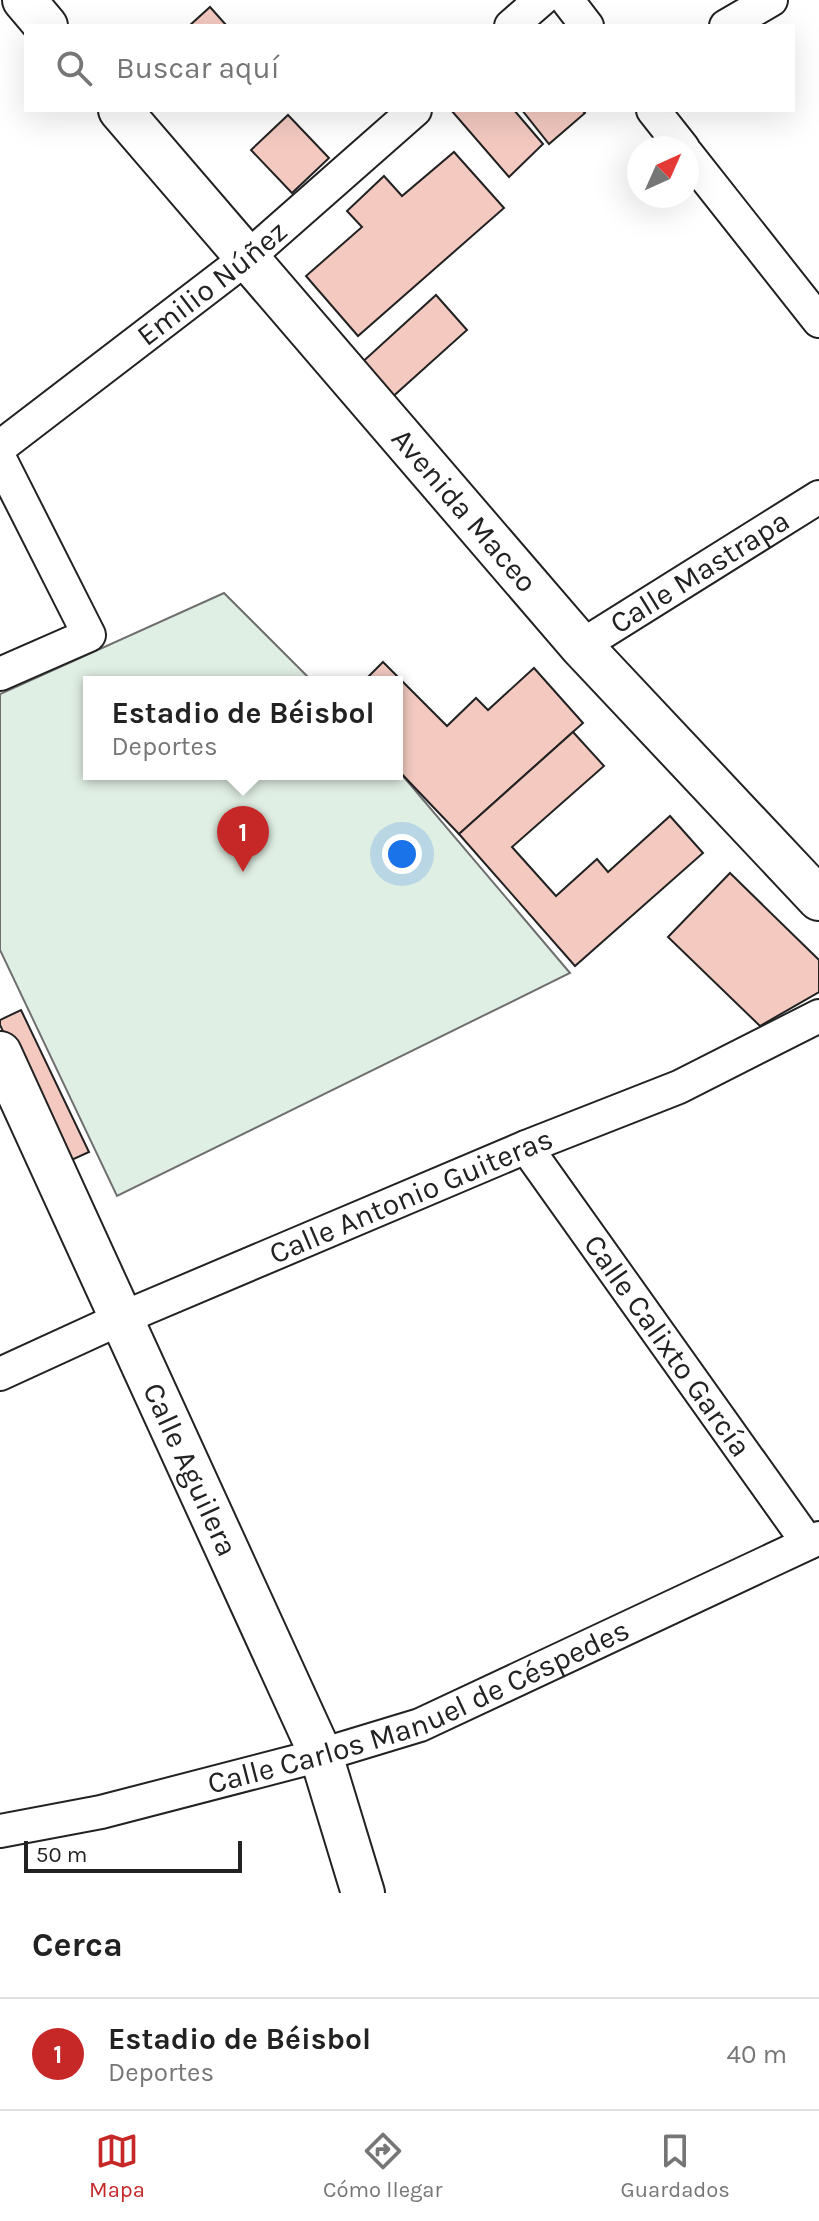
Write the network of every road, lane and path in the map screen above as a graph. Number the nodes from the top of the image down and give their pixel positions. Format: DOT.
graph roads {
  1 [pos="24,0"];
  2 [pos="541,0"];
  3 [pos="567,0"];
  4 [pos="771,0"];
  5 [pos="44,24"];
  6 [pos="513,24"];
  7 [pos="585,24"];
  8 [pos="729,24"];
  9 [pos="122,112"];
  10 [pos="413,112"];
  11 [pos="655,112"];
  12 [pos="674,136"];
  13 [pos="699,169"];
  14 [pos="248,257"];
  15 [pos="819,321"];
  16 [pos="0,447"];
  17 [pos="0,459"];
  18 [pos="819,497"];
  19 [pos="581,646"];
  20 [pos="0,674"];
  21 [pos="819,899"];
  22 [pos="819,1016"];
  23 [pos="0,1053"];
  24 [pos="526,1147"];
  25 [pos="120,1319"];
  26 [pos="0,1374"];
  27 [pos="813,1541"];
  28 [pos="321,1755"];
  29 [pos="0,1831"];
  30 [pos="363,1893"];
  1 -- 5 [label="main road"];
  2 -- 6 [label="street"];
  3 -- 7 [label="street"];
  4 -- 8 [label="street"];
  9 -- 14 [label="main road, Avenida Maceo"];
  10 -- 14 [label="street, Emilio Núñez"];
  11 -- 12 [label="street"];
  13 -- 15 [label="street"];
  14 -- 16 [label="street, Emilio Núñez"];
  14 -- 19 [label="main road, Avenida Maceo"];
  17 -- 20 [label="street"];
  18 -- 19 [label="street, Calle Mastrapa"];
  19 -- 21 [label="main road, Avenida Maceo"];
  22 -- 24 [label="street, Calle Antonio Guiteras"];
  23 -- 25 [label="main road, Calle Aguilera"];
  24 -- 25 [label="street, Calle Antonio Guiteras"];
  24 -- 27 [label="street, Calle Calixto García"];
  25 -- 26 [label="street, Calle Antonio Guiteras"];
  25 -- 28 [label="main road, Calle Aguilera"];
  27 -- 28 [label="street, Calle Carlos Manuel de Céspedes"];
  28 -- 29 [label="street, Calle Carlos Manuel de Céspedes"];
  28 -- 30 [label="main road, Calle Aguilera"];
}
